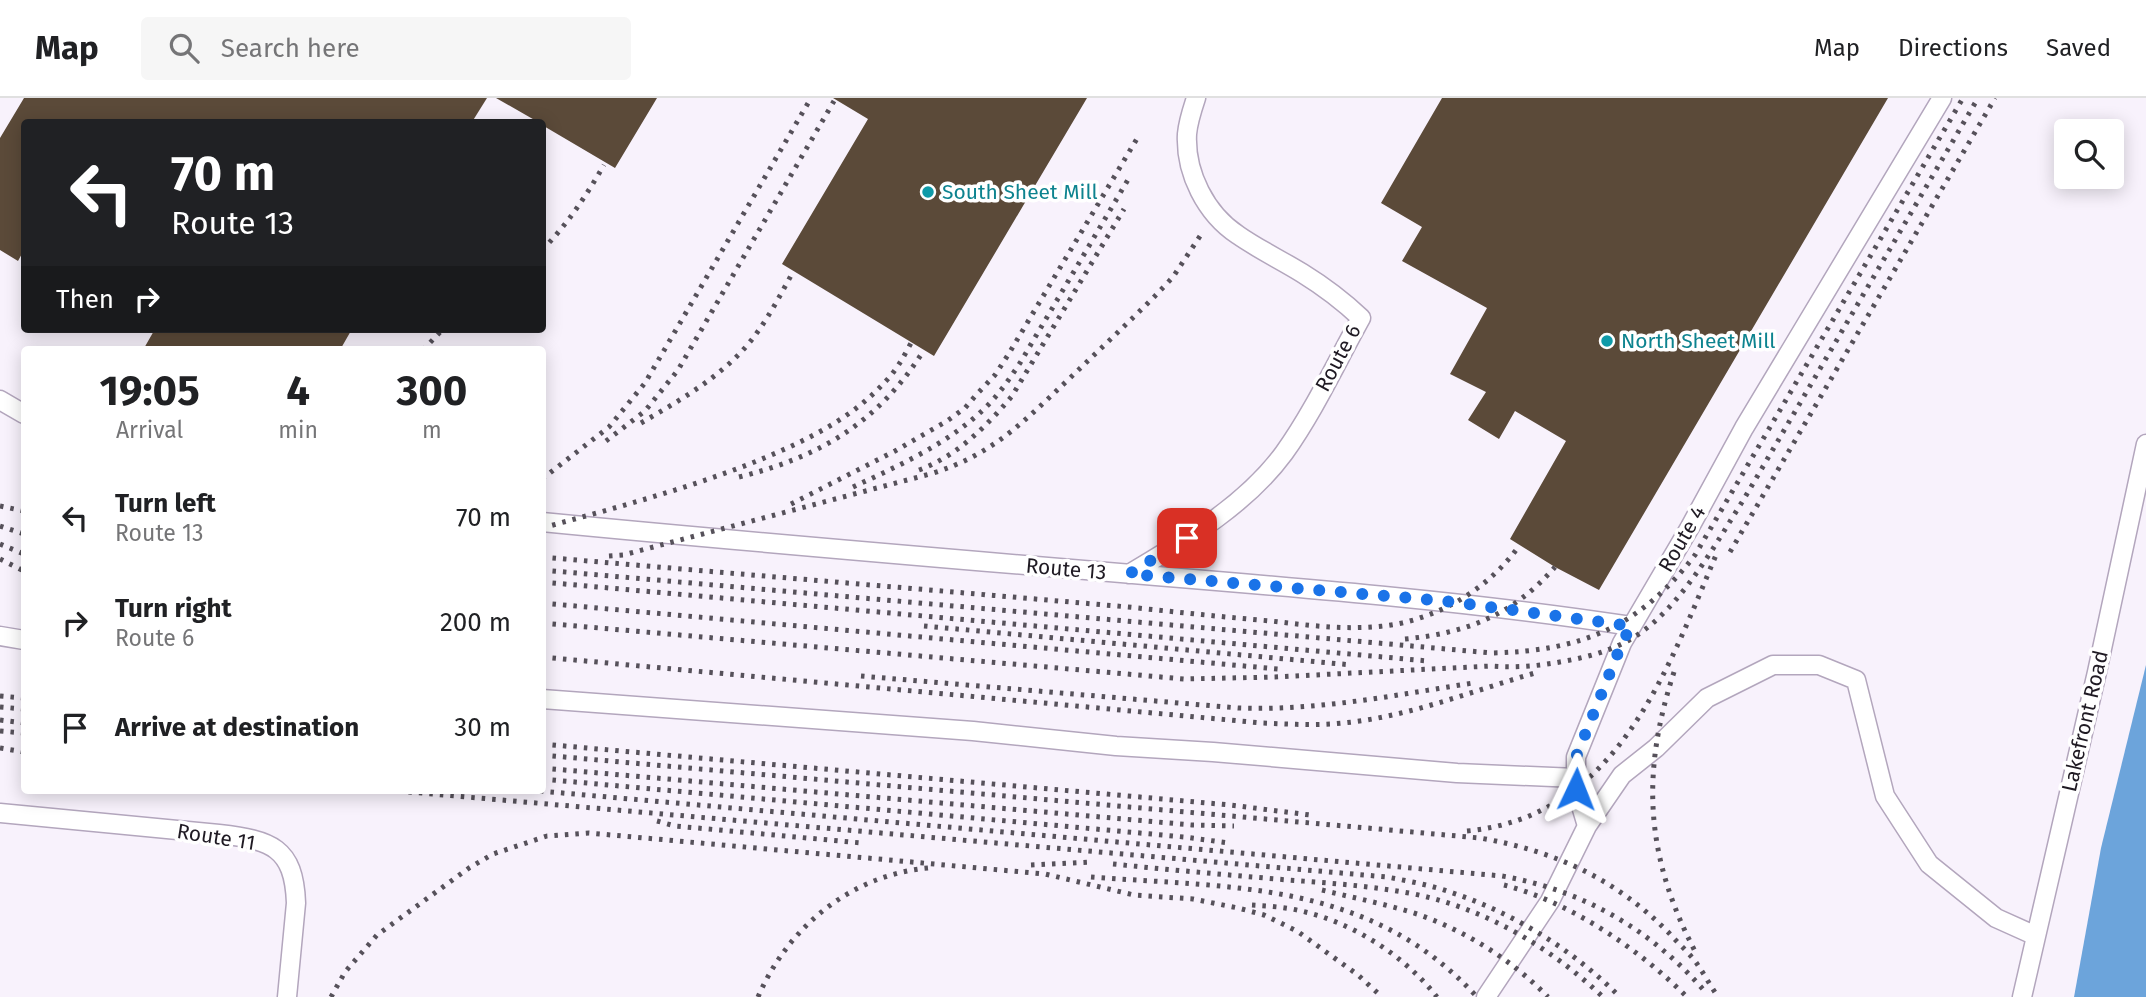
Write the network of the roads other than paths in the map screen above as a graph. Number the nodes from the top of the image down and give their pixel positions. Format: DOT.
graph roads {
  1 [pos="1196,98"];
  2 [pos="1942,98"];
  3 [pos="0,400"];
  4 [pos="21,413"];
  5 [pos="2146,444"];
  6 [pos="546,522"];
  7 [pos="1129,574"];
  8 [pos="1631,626"];
  9 [pos="0,635"];
  10 [pos="21,639"];
  11 [pos="546,699"];
  12 [pos="1576,778"];
  13 [pos="0,813"];
  14 [pos="1587,826"];
  15 [pos="2036,936"];
  16 [pos="286,997"];
  17 [pos="1486,997"];
  18 [pos="2022,997"];
  1 -- 7 [label="street, Route 6"];
  2 -- 8 [label="street, Route 4"];
  3 -- 4 [label="street"];
  5 -- 15 [label="street, Lakefront Road"];
  6 -- 7 [label="street, Route 13"];
  7 -- 8 [label="street, Route 13"];
  8 -- 12 [label="street, Route 4"];
  9 -- 10 [label="street"];
  11 -- 12 [label="street"];
  12 -- 14 [label="street, Route 4"];
  13 -- 16 [label="street, Route 11"];
  14 -- 15 [label="street"];
  14 -- 17 [label="street"];
  15 -- 18 [label="street, Lakefront Road"];
}
